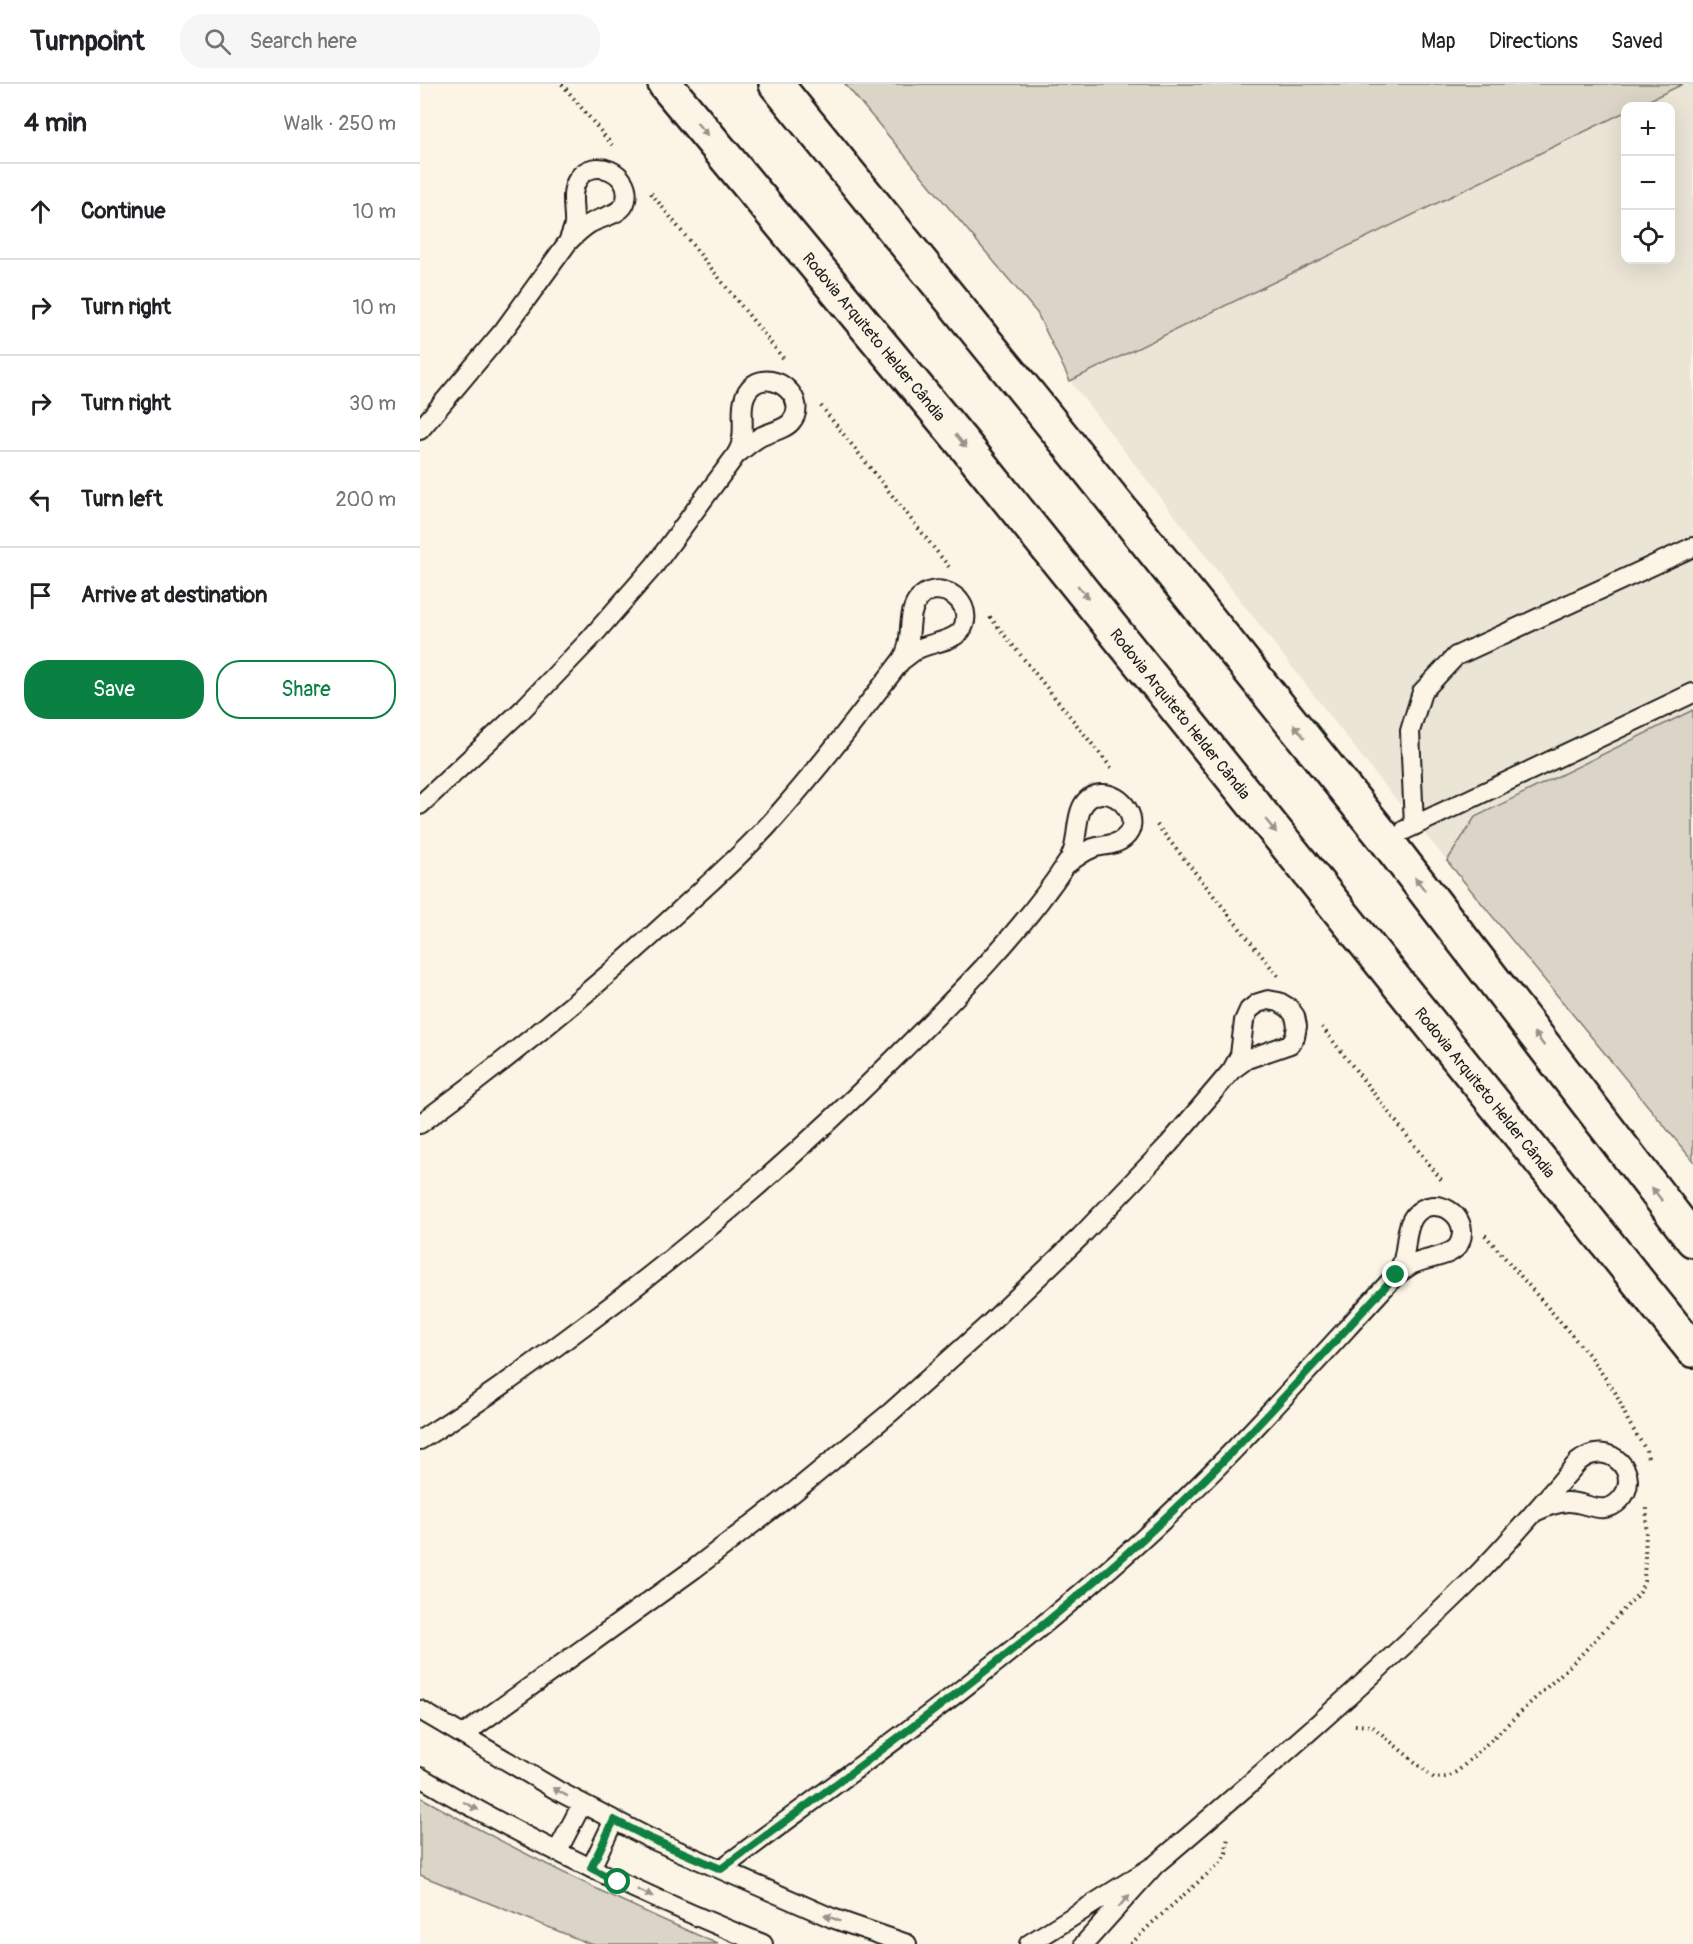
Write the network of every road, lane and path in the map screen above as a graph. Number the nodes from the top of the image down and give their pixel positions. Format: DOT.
graph roads {
  1 [pos="665,84"];
  2 [pos="776,84"];
  3 [pos="568,242"];
  4 [pos="420,430"];
  5 [pos="736,455"];
  6 [pos="1693,547"];
  7 [pos="901,662"];
  8 [pos="1693,693"];
  9 [pos="420,805"];
  10 [pos="1400,833"];
  11 [pos="1066,865"];
  12 [pos="1232,1070"];
  13 [pos="420,1124"];
  14 [pos="1693,1240"];
  15 [pos="1396,1275"];
  16 [pos="1693,1350"];
  17 [pos="420,1440"];
  18 [pos="1535,1512"];
  19 [pos="420,1710"];
  20 [pos="463,1736"];
  21 [pos="420,1777"];
  22 [pos="582,1804"];
  23 [pos="614,1820"];
  24 [pos="557,1851"];
  25 [pos="1155,1865"];
  26 [pos="591,1868"];
  27 [pos="721,1869"];
  28 [pos="763,1944"];
  29 [pos="907,1944"];
  30 [pos="1029,1944"];
  31 [pos="1084,1944"];
  1 -- 16 [label="main road, Rodovia Arquiteto Helder Cândia, one-way"];
  10 -- 2 [label="main road, one-way"];
  3 -- 4 [label="lane"];
  5 -- 9 [label="lane"];
  6 -- 10 [label="lane"];
  7 -- 13 [label="lane"];
  8 -- 10 [label="lane"];
  14 -- 10 [label="main road, one-way"];
  11 -- 17 [label="lane"];
  12 -- 20 [label="lane"];
  15 -- 27 [label="lane"];
  18 -- 18 [label="lane"];
  18 -- 25 [label="lane"];
  19 -- 20 [label="lane"];
  22 -- 20 [label="lane, one-way"];
  21 -- 24 [label="lane, one-way"];
  22 -- 23 [label="lane"];
  22 -- 24 [label="lane"];
  23 -- 26 [label="lane"];
  23 -- 27 [label="lane"];
  24 -- 26 [label="lane"];
  25 -- 30 [label="lane"];
  31 -- 25 [label="lane, one-way"];
  26 -- 28 [label="lane, one-way"];
  29 -- 27 [label="lane, one-way"];
}
